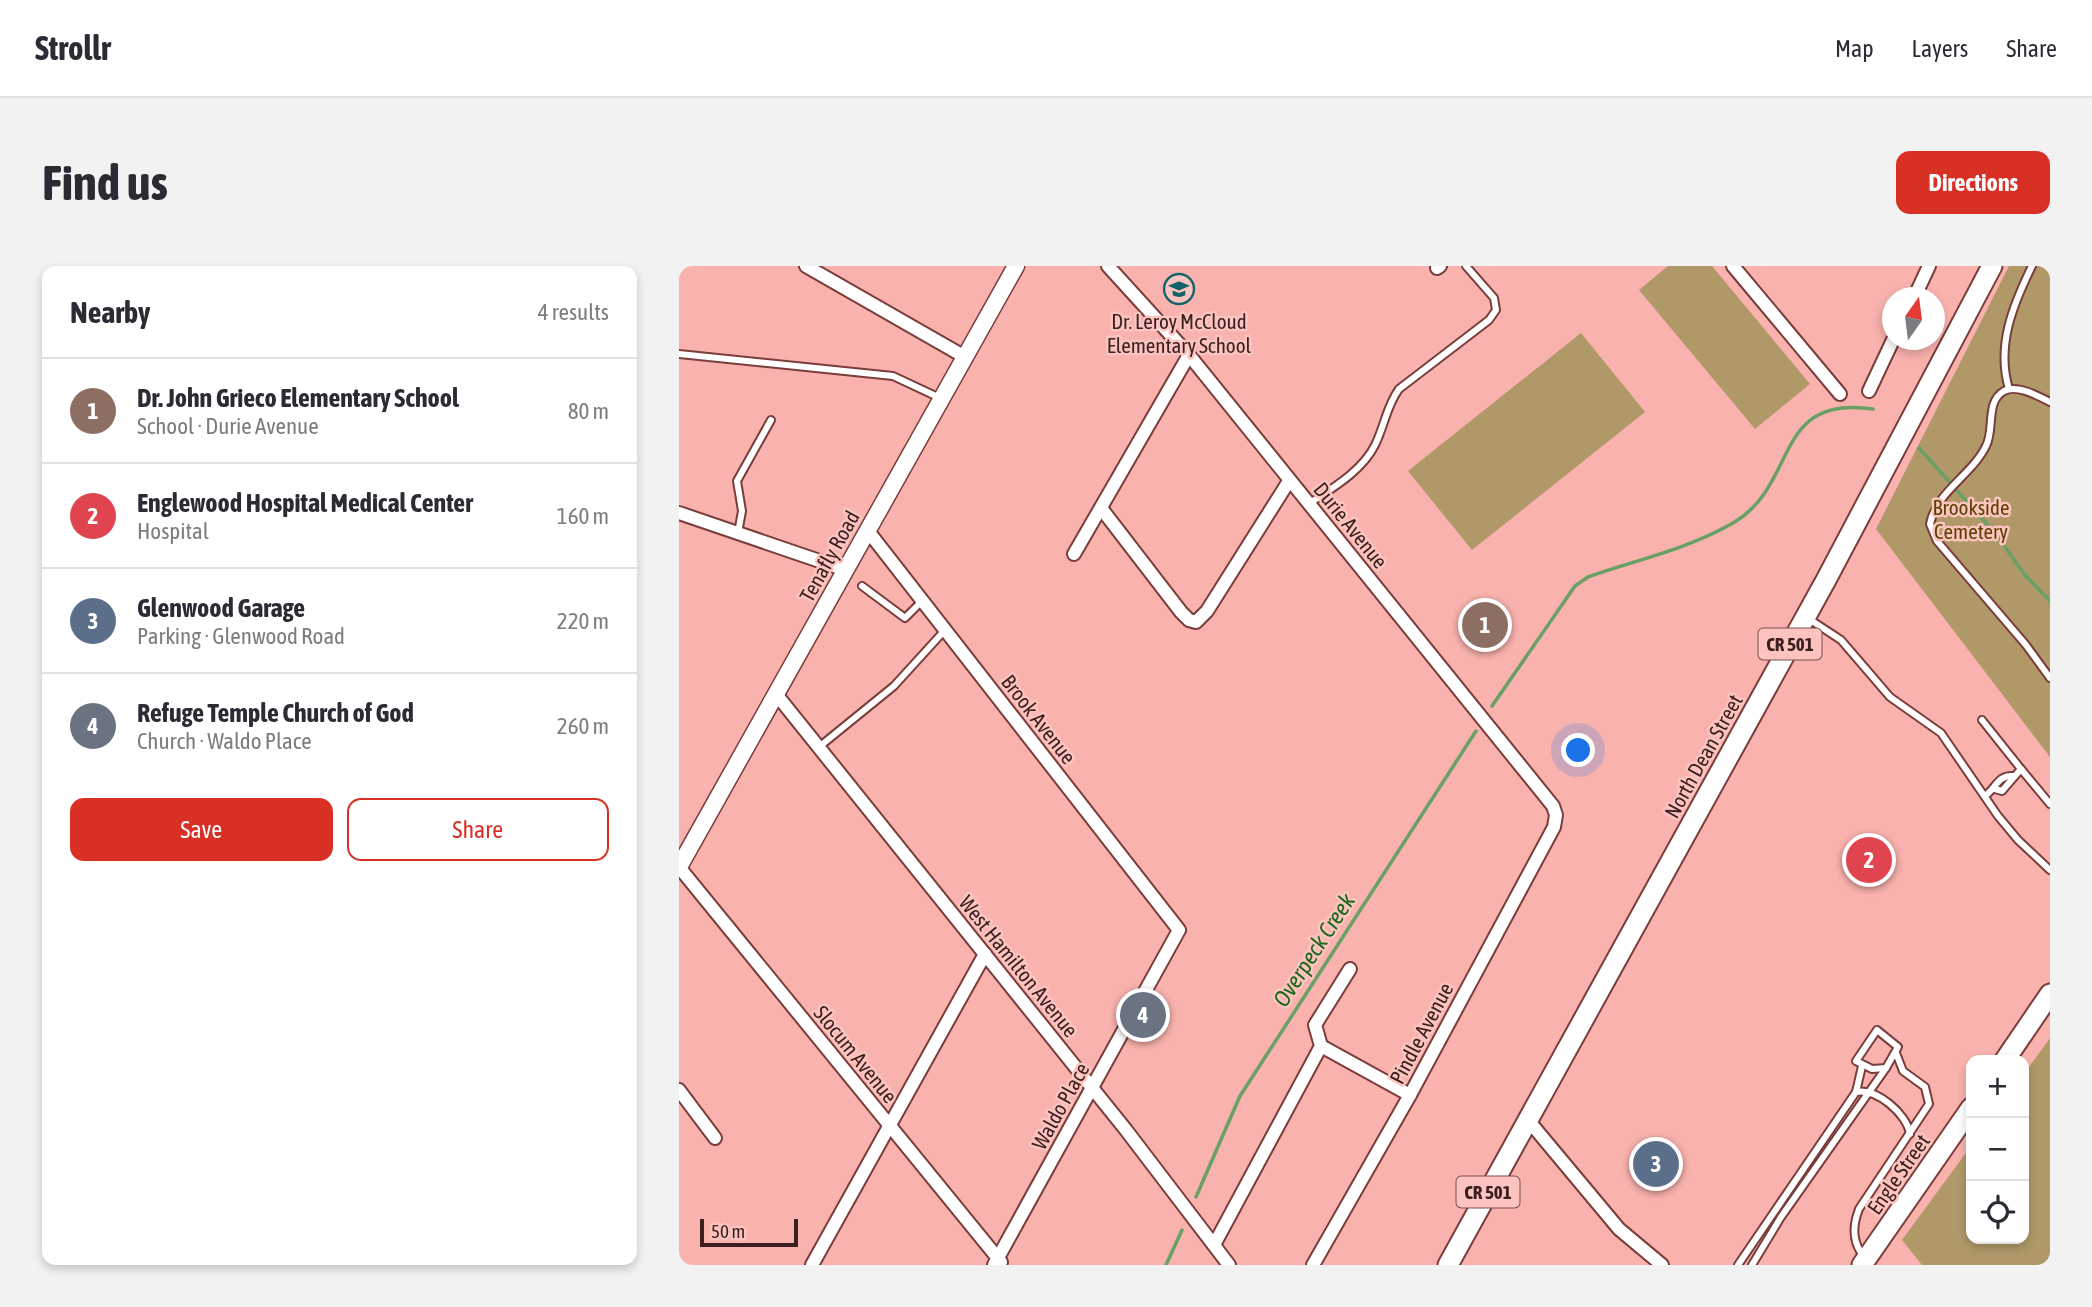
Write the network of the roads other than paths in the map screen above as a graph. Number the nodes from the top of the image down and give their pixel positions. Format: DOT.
graph roads {
  1 [pos="806,266"];
  2 [pos="1016,266"];
  3 [pos="1108,266"];
  4 [pos="1466,266"];
  5 [pos="1733,266"];
  6 [pos="1929,266"];
  7 [pos="1992,266"];
  8 [pos="2032,266"];
  9 [pos="1919,287"];
  10 [pos="1888,350"];
  11 [pos="679,354"];
  12 [pos="1189,355"];
  13 [pos="965,358"];
  14 [pos="2009,389"];
  15 [pos="1868,391"];
  16 [pos="1840,394"];
  17 [pos="2050,394"];
  18 [pos="2037,396"];
  19 [pos="942,399"];
  20 [pos="2050,402"];
  21 [pos="771,419"];
  22 [pos="1289,481"];
  23 [pos="1309,505"];
  24 [pos="1101,508"];
  25 [pos="679,513"];
  26 [pos="868,531"];
  27 [pos="738,533"];
  28 [pos="1074,554"];
  29 [pos="846,570"];
  30 [pos="862,586"];
  31 [pos="922,601"];
  32 [pos="1805,617"];
  33 [pos="945,630"];
  34 [pos="2050,678"];
  35 [pos="776,694"];
  36 [pos="1982,720"];
  37 [pos="819,747"];
  38 [pos="2021,769"];
  39 [pos="1985,796"];
  40 [pos="2050,804"];
  41 [pos="1556,815"];
  42 [pos="679,867"];
  43 [pos="2050,870"];
  44 [pos="1179,930"];
  45 [pos="985,954"];
  46 [pos="1350,969"];
  47 [pos="2050,995"];
  48 [pos="1321,1046"];
  49 [pos="1896,1053"];
  50 [pos="2008,1055"];
  51 [pos="1862,1066"];
  52 [pos="1886,1068"];
  53 [pos="1092,1088"];
  54 [pos="679,1090"];
  55 [pos="1856,1092"];
  56 [pos="1869,1092"];
  57 [pos="1410,1095"];
  58 [pos="1966,1115"];
  59 [pos="1528,1120"];
  60 [pos="889,1124"];
  61 [pos="1910,1134"];
  62 [pos="715,1138"];
  63 [pos="1214,1245"];
  64 [pos="1864,1262"];
  65 [pos="999,1263"];
  66 [pos="811,1265"];
  67 [pos="1229,1265"];
  68 [pos="1313,1265"];
  69 [pos="1448,1265"];
  70 [pos="1662,1265"];
  71 [pos="1738,1265"];
  72 [pos="1752,1265"];
  1 -- 13 [label="street"];
  2 -- 13 [label="street, Tenafly Road"];
  3 -- 12 [label="street, Durie Avenue"];
  4 -- 23 [label="lane"];
  5 -- 16 [label="street"];
  6 -- 9 [label="street"];
  7 -- 32 [label="main road, North Dean Street / CR 501"];
  8 -- 14 [label="lane"];
  10 -- 15 [label="street"];
  11 -- 19 [label="lane"];
  12 -- 22 [label="street, Durie Avenue"];
  12 -- 24 [label="street"];
  13 -- 19 [label="street, Tenafly Road"];
  14 -- 18 [label="lane"];
  14 -- 34 [label="lane"];
  17 -- 18 [label="lane"];
  18 -- 20 [label="lane"];
  19 -- 26 [label="street, Tenafly Road"];
  21 -- 27 [label="lane"];
  22 -- 23 [label="street, Durie Avenue"];
  22 -- 24 [label="street"];
  23 -- 41 [label="street, Durie Avenue"];
  24 -- 28 [label="street"];
  25 -- 27 [label="street"];
  26 -- 29 [label="street, Tenafly Road"];
  26 -- 31 [label="street, Brook Avenue"];
  27 -- 29 [label="street"];
  29 -- 35 [label="street, Tenafly Road"];
  30 -- 31 [label="lane"];
  31 -- 33 [label="street, Brook Avenue"];
  32 -- 39 [label="lane"];
  32 -- 59 [label="main road, North Dean Street / CR 501"];
  33 -- 37 [label="lane"];
  33 -- 44 [label="street, Brook Avenue"];
  35 -- 37 [label="street, West Hamilton Avenue"];
  35 -- 42 [label="street, Tenafly Road"];
  36 -- 38 [label="lane"];
  37 -- 45 [label="street, West Hamilton Avenue"];
  38 -- 39 [label="lane"];
  38 -- 40 [label="lane"];
  39 -- 43 [label="lane"];
  41 -- 57 [label="street, Pindle Avenue"];
  42 -- 60 [label="street, Slocum Avenue"];
  44 -- 53 [label="street, Waldo Place"];
  45 -- 53 [label="street, West Hamilton Avenue"];
  45 -- 60 [label="street"];
  46 -- 48 [label="street"];
  47 -- 50 [label="main road"];
  48 -- 57 [label="street"];
  48 -- 63 [label="street"];
  49 -- 51 [label="lane"];
  49 -- 52 [label="lane"];
  49 -- 61 [label="lane"];
  51 -- 52 [label="lane"];
  51 -- 55 [label="lane"];
  52 -- 56 [label="lane"];
  53 -- 63 [label="street, West Hamilton Avenue"];
  53 -- 65 [label="street, Waldo Place"];
  54 -- 62 [label="street"];
  55 -- 56 [label="lane"];
  55 -- 71 [label="lane"];
  56 -- 61 [label="lane"];
  56 -- 72 [label="lane"];
  57 -- 68 [label="street, Pindle Avenue"];
  58 -- 64 [label="main road, Engle Street"];
  59 -- 69 [label="main road, North Dean Street / CR 501"];
  59 -- 70 [label="street"];
  60 -- 65 [label="street, Slocum Avenue"];
  60 -- 66 [label="street"];
  61 -- 64 [label="lane"];
  63 -- 67 [label="street, West Hamilton Avenue"];
}
